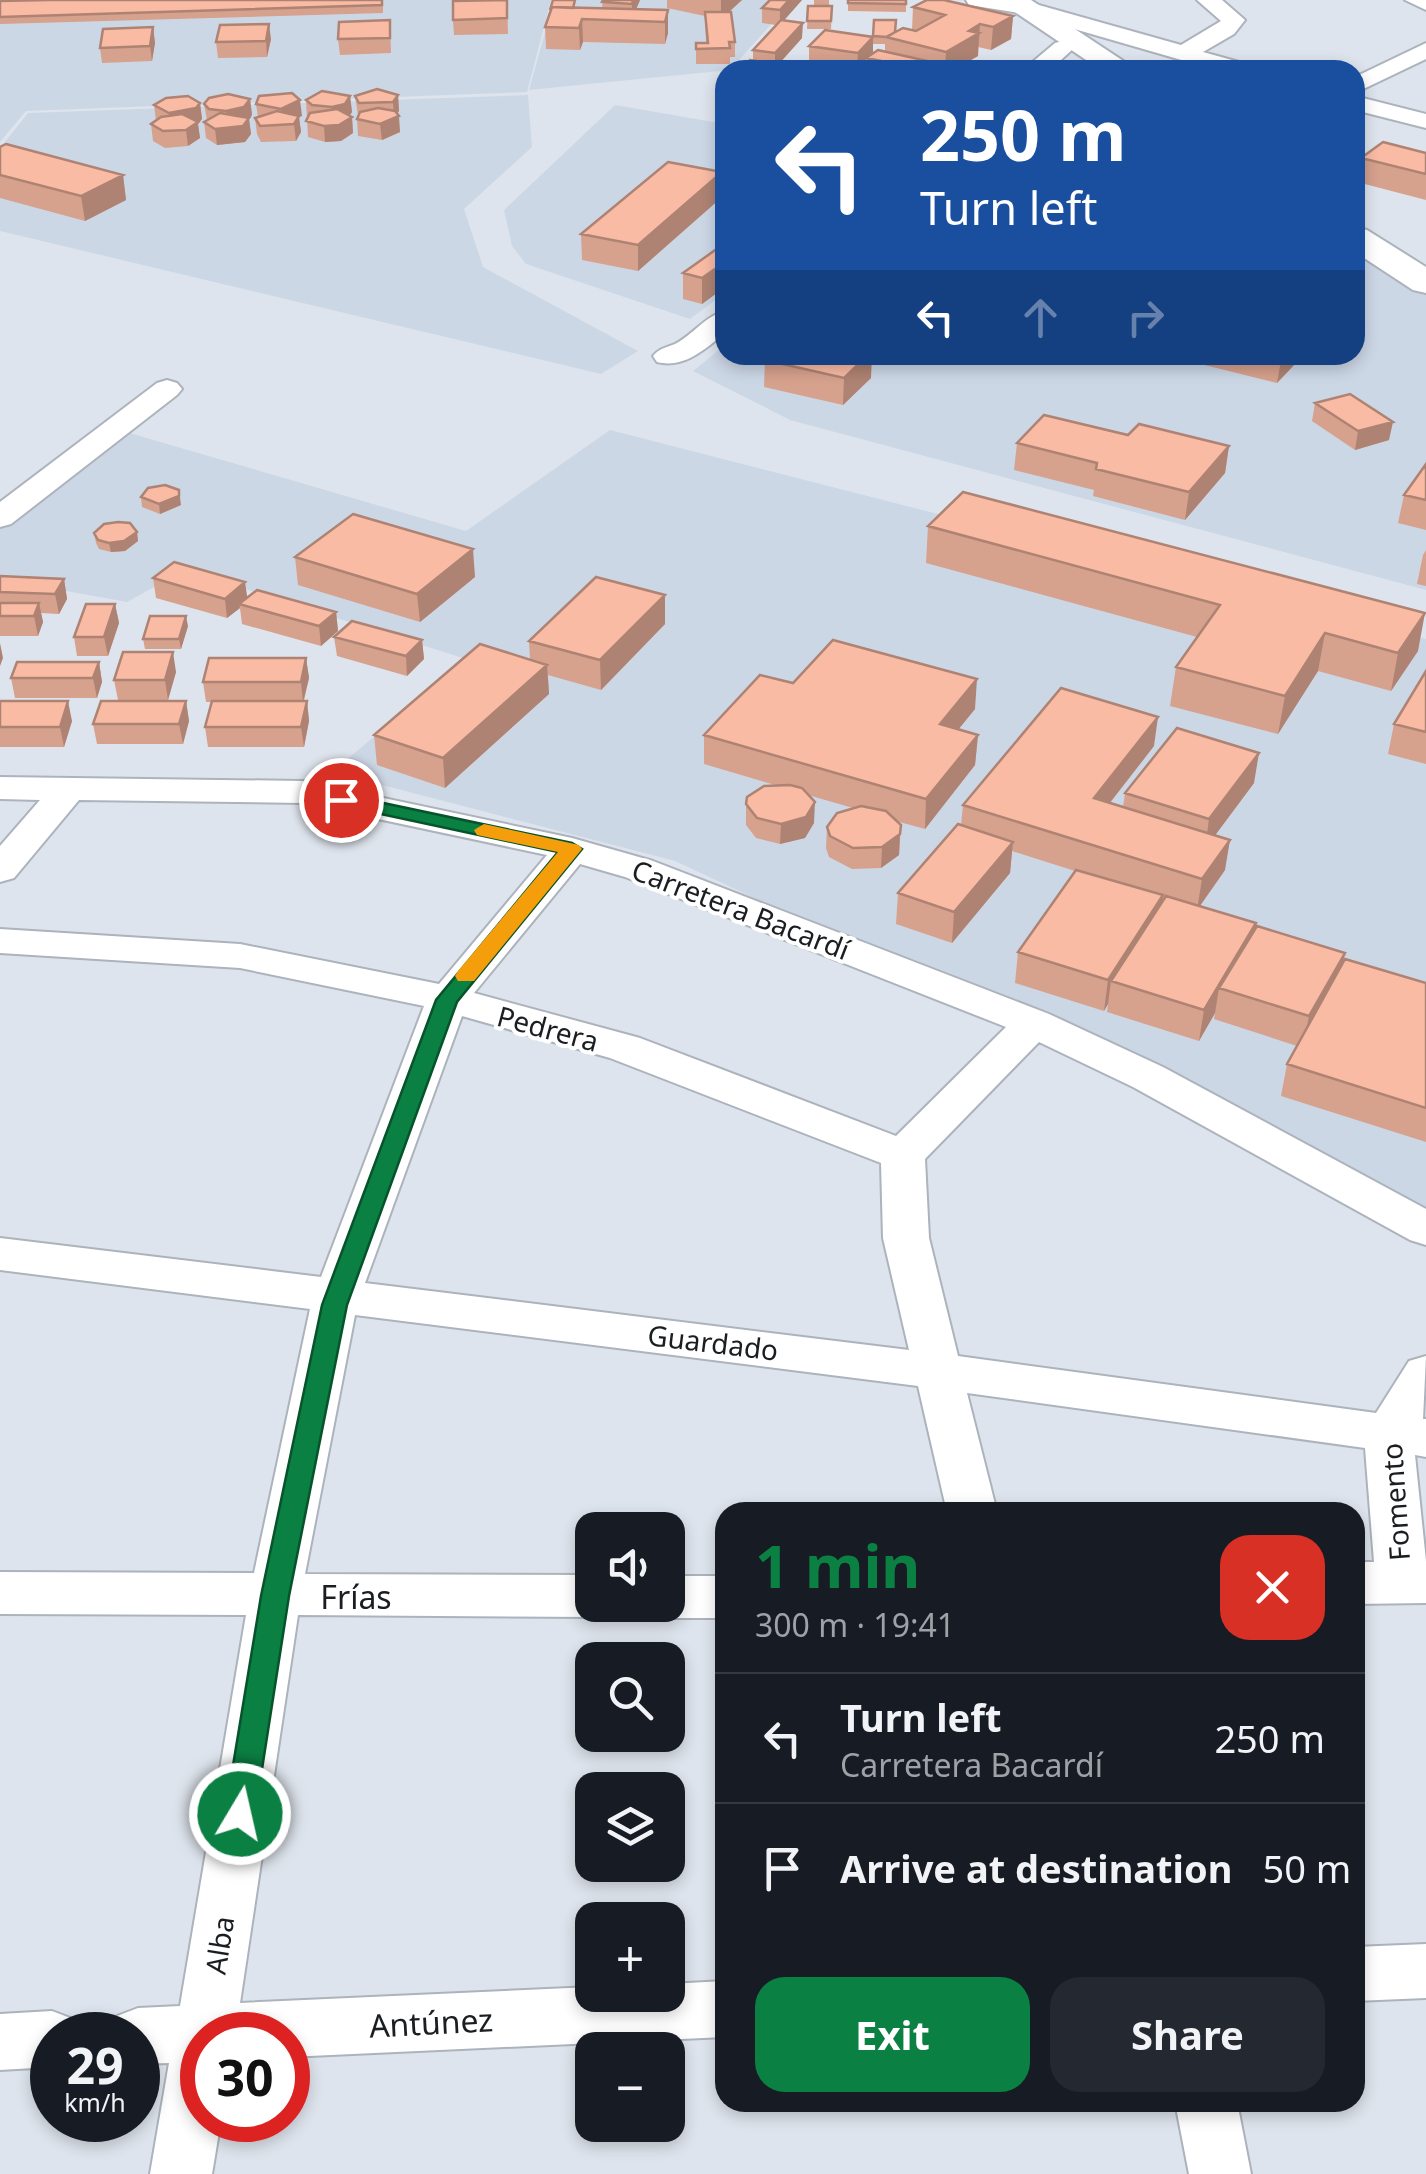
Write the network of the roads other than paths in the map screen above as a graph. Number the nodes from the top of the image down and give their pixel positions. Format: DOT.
graph roads {
  1 [pos="1208,0"];
  2 [pos="1416,0"];
  3 [pos="998,2"];
  4 [pos="1426,3"];
  5 [pos="1114,32"];
  6 [pos="1069,44"];
  7 [pos="1426,50"];
  8 [pos="1184,53"];
  9 [pos="1048,60"];
  10 [pos="1086,60"];
  11 [pos="1102,60"];
  12 [pos="1208,60"];
  13 [pos="1365,81"];
  14 [pos="1365,105"];
  15 [pos="1426,121"];
  16 [pos="1365,222"];
  17 [pos="1365,243"];
  18 [pos="1426,260"];
  19 [pos="1426,282"];
  20 [pos="715,327"];
  21 [pos="666,356"];
  22 [pos="167,389"];
  23 [pos="0,518"];
  24 [pos="0,788"];
  25 [pos="70,788"];
  26 [pos="572,849"];
  27 [pos="0,870"];
  28 [pos="0,942"];
  29 [pos="446,1000"];
  30 [pos="1034,1023"];
  31 [pos="903,1155"];
  32 [pos="1426,1229"];
  33 [pos="0,1254"];
  34 [pos="338,1294"];
  35 [pos="938,1371"];
  36 [pos="1426,1374"];
  37 [pos="1407,1436"];
  38 [pos="970,1502"];
  39 [pos="1394,1582"];
  40 [pos="0,1594"];
  41 [pos="275,1596"];
  42 [pos="575,1596"];
  43 [pos="685,1596"];
  44 [pos="715,1597"];
  45 [pos="1426,1972"];
  46 [pos="1365,1974"];
  47 [pos="715,2010"];
  48 [pos="208,2012"];
  49 [pos="310,2032"];
  50 [pos="30,2040"];
  51 [pos="0,2042"];
  52 [pos="1208,2112"];
  53 [pos="186,2142"];
  54 [pos="181,2174"];
  55 [pos="1220,2174"];
  1 -- 8 [label="street"];
  2 -- 4 [label="street"];
  3 -- 5 [label="street"];
  3 -- 6 [label="main road"];
  5 -- 6 [label="street"];
  5 -- 8 [label="street"];
  6 -- 9 [label="street"];
  6 -- 10 [label="main road"];
  6 -- 11 [label="main road"];
  7 -- 13 [label="street"];
  8 -- 12 [label="street"];
  14 -- 15 [label="street"];
  16 -- 18 [label="main road"];
  17 -- 19 [label="main road"];
  20 -- 21 [label="street"];
  22 -- 23 [label="street"];
  24 -- 25 [label="street, Carretera Bacardí"];
  25 -- 26 [label="street, Carretera Bacardí"];
  25 -- 27 [label="street"];
  26 -- 29 [label="street, Alba"];
  26 -- 30 [label="street, Carretera Bacardí"];
  28 -- 29 [label="street, Pedrera"];
  29 -- 31 [label="street, Pedrera"];
  29 -- 34 [label="street, Alba"];
  30 -- 31 [label="street"];
  30 -- 32 [label="street, Carretera Bacardí"];
  31 -- 35 [label="street"];
  33 -- 34 [label="street, Guardado"];
  34 -- 35 [label="street, Guardado"];
  34 -- 41 [label="street, Alba"];
  35 -- 37 [label="street, Guardado"];
  35 -- 38 [label="street"];
  36 -- 37 [label="street, Fomento"];
  37 -- 39 [label="street, Fomento"];
  40 -- 41 [label="street, Frías"];
  41 -- 42 [label="street, Frías"];
  41 -- 48 [label="street, Alba"];
  43 -- 44 [label="street"];
  45 -- 46 [label="street"];
  47 -- 49 [label="street, Antúnez"];
  50 -- 51 [label="street"];
  52 -- 55 [label="street"];
  53 -- 54 [label="street, Alba"];
}
